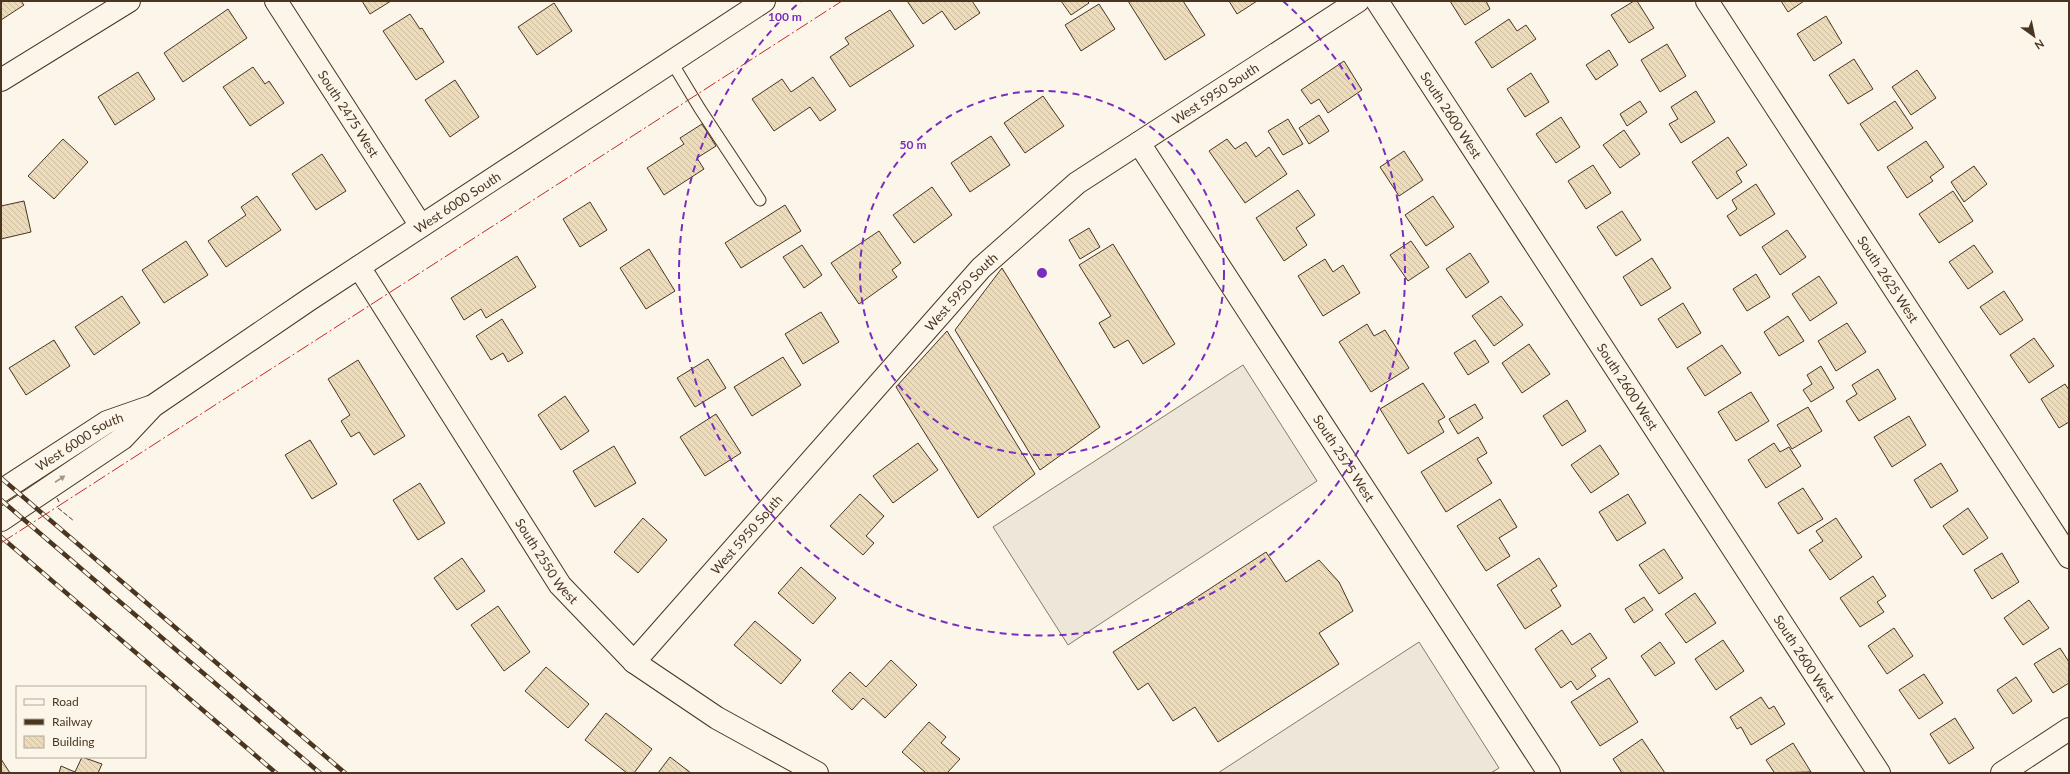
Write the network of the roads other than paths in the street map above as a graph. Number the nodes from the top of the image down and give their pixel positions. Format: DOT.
graph roads {
  1 [pos="129,1"];
  2 [pos="276,1"];
  3 [pos="764,1"];
  4 [pos="1358,1"];
  5 [pos="1377,1"];
  6 [pos="1707,1"];
  7 [pos="671,61"];
  8 [pos="1,80"];
  9 [pos="1139,143"];
  10 [pos="760,200"];
  11 [pos="422,226"];
  12 [pos="359,267"];
  13 [pos="153,406"];
  14 [pos="5,488"];
  15 [pos="1,520"];
  16 [pos="2069,557"];
  17 [pos="634,662"];
  18 [pos="2069,729"];
  19 [pos="817,773"];
  20 [pos="1549,773"];
  21 [pos="1879,773"];
  22 [pos="2002,773"];
  1 -- 8 [label="street"];
  2 -- 11 [label="street, South 2475 West"];
  3 -- 7 [label="street, West 6000 South"];
  4 -- 9 [label="street, West 5950 South"];
  5 -- 21 [label="street, South 2600 West"];
  6 -- 16 [label="street, South 2625 West"];
  7 -- 10 [label="lane"];
  7 -- 11 [label="street, West 6000 South"];
  9 -- 17 [label="street, West 5950 South"];
  9 -- 20 [label="street, South 2575 West"];
  11 -- 12 [label="street, West 6000 South"];
  12 -- 13 [label="street, West 6000 South"];
  12 -- 17 [label="street, South 2550 West"];
  13 -- 14 [label="street, West 6000 South"];
  15 -- 13 [label="street, West 6000 South, one-way"];
  17 -- 19 [label="street, South 2550 West"];
  18 -- 22 [label="street"];
}
